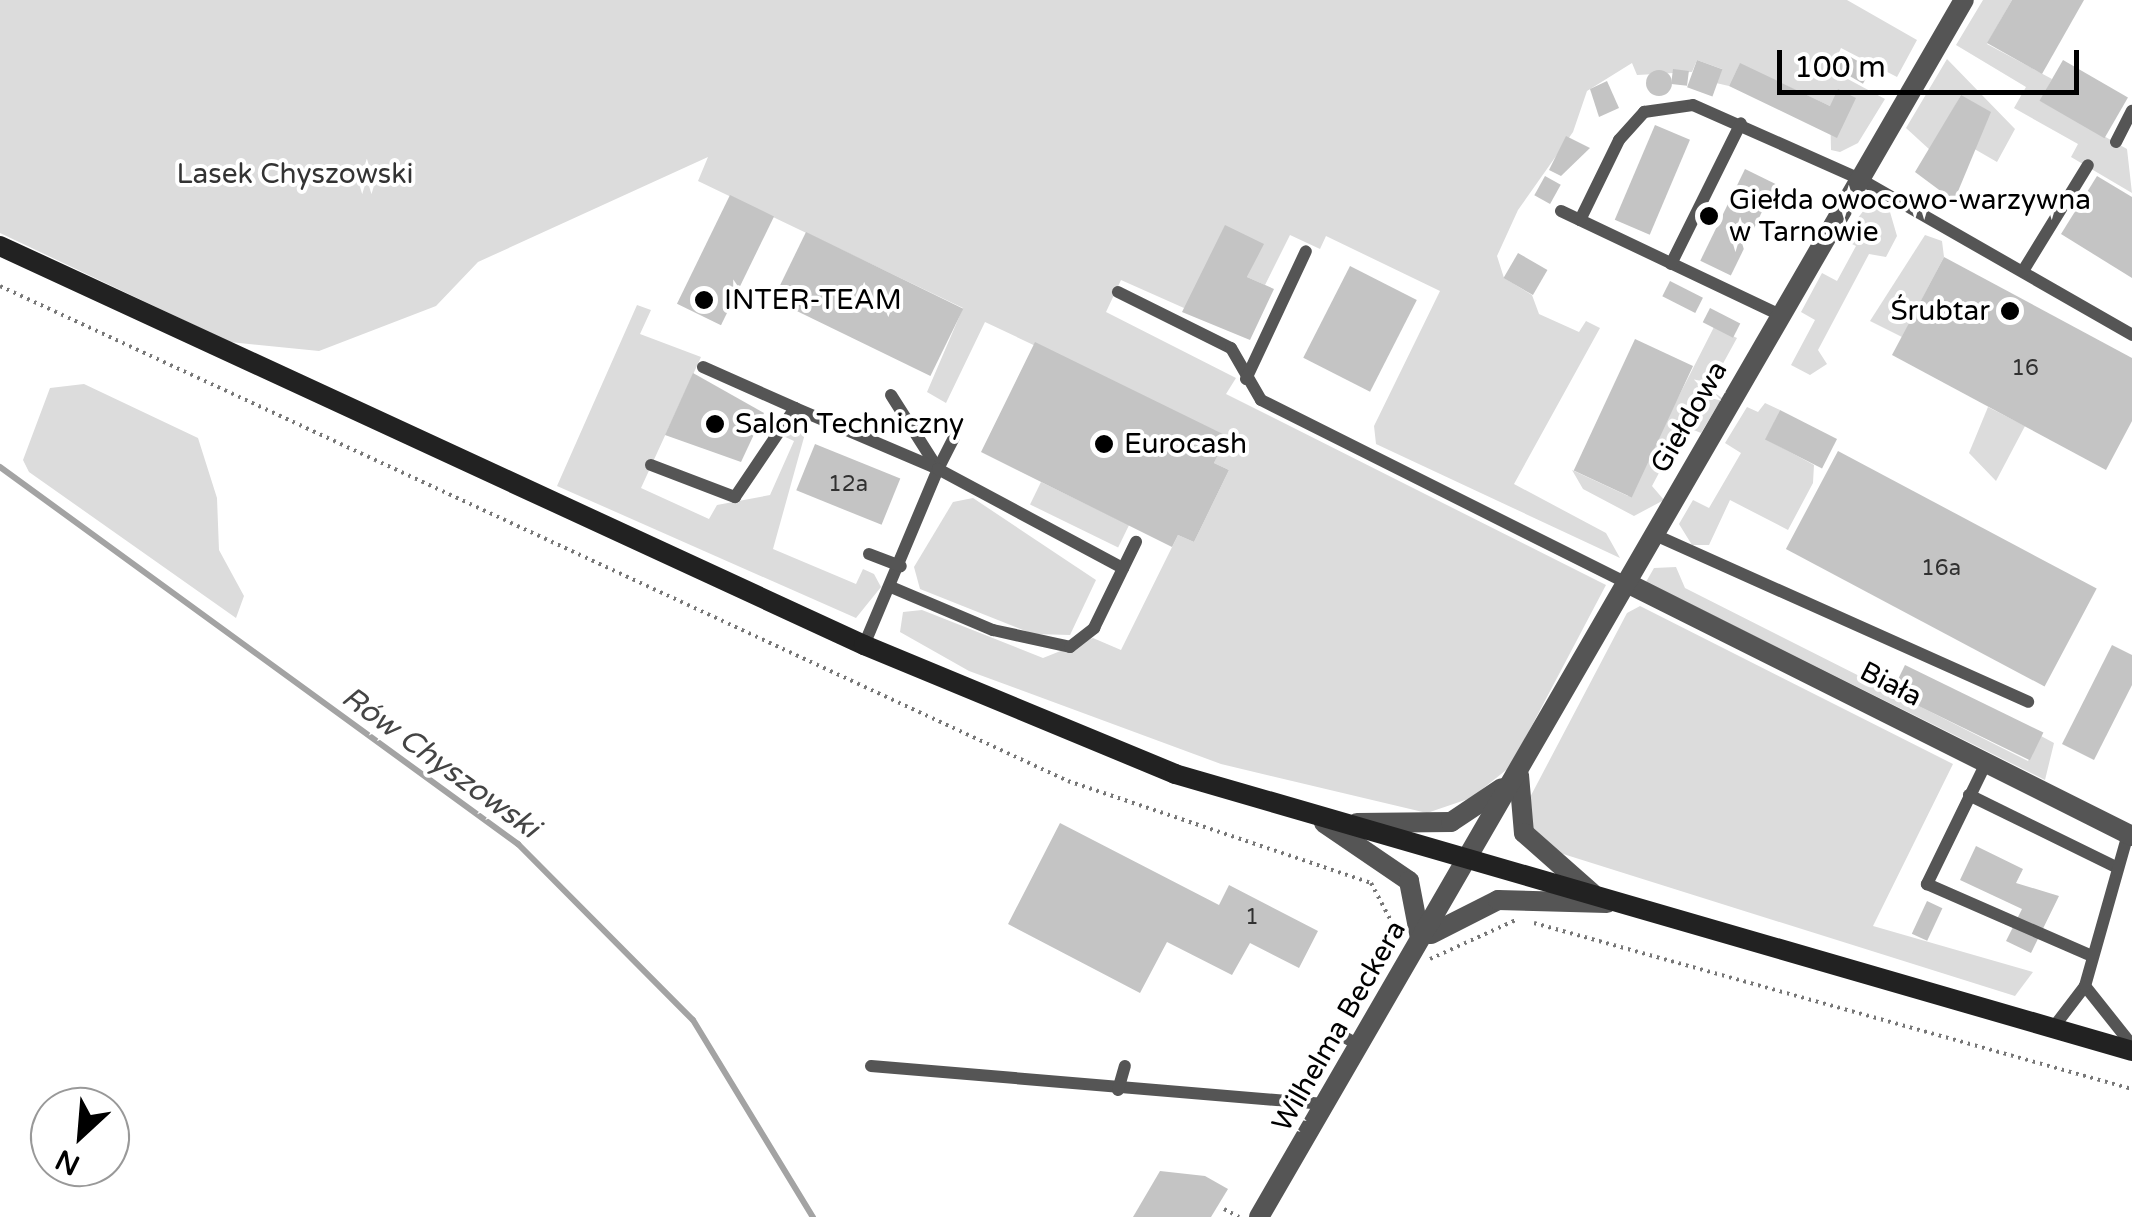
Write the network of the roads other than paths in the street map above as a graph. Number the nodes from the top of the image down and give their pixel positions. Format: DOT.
graph roads {
  1 [pos="1964,0"];
  2 [pos="2132,111"];
  3 [pos="1740,123"];
  4 [pos="2116,142"];
  5 [pos="2088,164"];
  6 [pos="1860,179"];
  7 [pos="1561,211"];
  8 [pos="1580,220"];
  9 [pos="0,246"];
  10 [pos="1306,251"];
  11 [pos="1671,264"];
  12 [pos="2023,271"];
  13 [pos="1118,292"];
  14 [pos="1780,316"];
  15 [pos="2132,335"];
  16 [pos="702,367"];
  17 [pos="1245,382"];
  18 [pos="891,395"];
  19 [pos="795,408"];
  20 [pos="954,438"];
  21 [pos="651,465"];
  22 [pos="938,469"];
  23 [pos="1653,534"];
  24 [pos="1136,542"];
  25 [pos="869,554"];
  26 [pos="901,566"];
  27 [pos="1123,568"];
  28 [pos="1625,582"];
  29 [pos="890,587"];
  30 [pos="864,645"];
  31 [pos="2028,702"];
  32 [pos="1986,763"];
  33 [pos="1520,768"];
  34 [pos="1970,795"];
  35 [pos="1324,823"];
  36 [pos="2130,835"];
  37 [pos="1466,863"];
  38 [pos="2114,866"];
  39 [pos="1609,903"];
  40 [pos="1418,950"];
  41 [pos="2092,956"];
  42 [pos="2085,986"];
  43 [pos="2053,1028"];
  44 [pos="1337,1033"];
  45 [pos="1359,1045"];
  46 [pos="2132,1048"];
  47 [pos="871,1066"];
  48 [pos="1125,1066"];
  49 [pos="1118,1090"];
  50 [pos="1324,1104"];
  51 [pos="1260,1217"];
  1 -- 6 [label="street, Giełdowa"];
  2 -- 4 [label="lane"];
  3 -- 6 [label="lane"];
  3 -- 8 [label="lane"];
  3 -- 11 [label="lane"];
  5 -- 12 [label="lane"];
  6 -- 12 [label="lane"];
  6 -- 14 [label="street, Giełdowa"];
  7 -- 8 [label="lane"];
  8 -- 11 [label="lane"];
  9 -- 30 [label="main road"];
  10 -- 17 [label="lane"];
  11 -- 14 [label="lane"];
  12 -- 15 [label="lane"];
  13 -- 17 [label="lane"];
  14 -- 23 [label="street, Giełdowa"];
  16 -- 19 [label="lane"];
  17 -- 28 [label="lane"];
  18 -- 22 [label="lane"];
  19 -- 21 [label="lane"];
  19 -- 22 [label="lane"];
  20 -- 22 [label="lane"];
  22 -- 26 [label="lane"];
  22 -- 27 [label="lane"];
  23 -- 28 [label="street, Giełdowa"];
  23 -- 31 [label="lane"];
  24 -- 27 [label="lane"];
  25 -- 26 [label="lane"];
  26 -- 29 [label="lane"];
  27 -- 29 [label="lane"];
  28 -- 32 [label="street, Biała"];
  28 -- 33 [label="street, Giełdowa"];
  29 -- 30 [label="lane"];
  30 -- 35 [label="main road"];
  32 -- 34 [label="lane"];
  32 -- 36 [label="street, Biała"];
  33 -- 35 [label="street"];
  33 -- 37 [label="street, Giełdowa"];
  33 -- 39 [label="street"];
  34 -- 38 [label="lane"];
  34 -- 41 [label="lane"];
  35 -- 37 [label="main road"];
  35 -- 40 [label="street"];
  36 -- 38 [label="lane"];
  37 -- 39 [label="main road"];
  37 -- 40 [label="street, Wilhelma Beckera"];
  38 -- 41 [label="lane"];
  39 -- 40 [label="street"];
  39 -- 43 [label="main road"];
  40 -- 45 [label="street, Wilhelma Beckera"];
  41 -- 42 [label="lane"];
  42 -- 43 [label="lane"];
  42 -- 46 [label="lane"];
  43 -- 46 [label="main road"];
  44 -- 45 [label="lane"];
  45 -- 50 [label="street, Wilhelma Beckera"];
  47 -- 49 [label="lane"];
  48 -- 49 [label="lane"];
  49 -- 50 [label="lane"];
  50 -- 51 [label="street, Wilhelma Beckera"];
}
